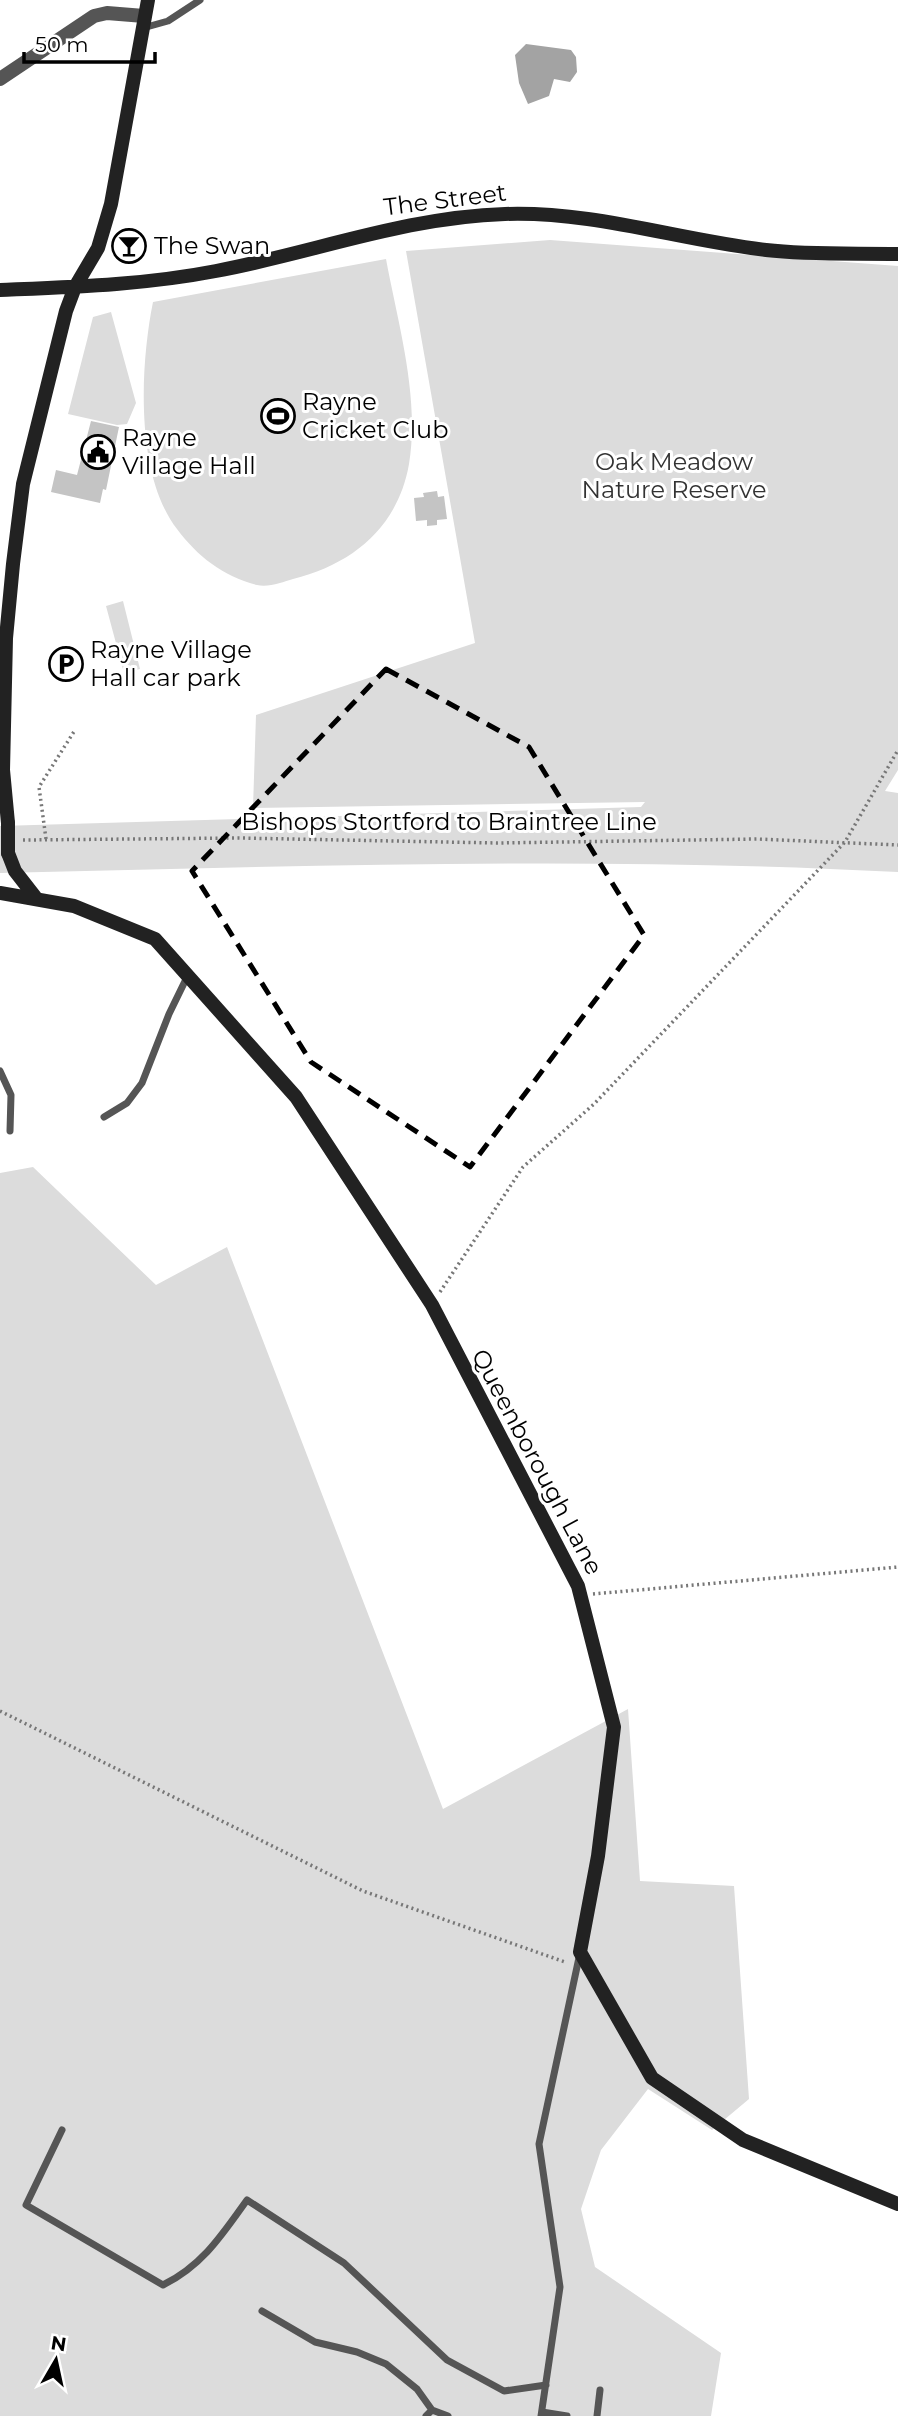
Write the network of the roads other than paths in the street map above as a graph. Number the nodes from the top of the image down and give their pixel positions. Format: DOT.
graph roads {
  1 [pos="148,0"];
  2 [pos="200,0"];
  3 [pos="143,22"];
  4 [pos="0,79"];
  5 [pos="898,254"];
  6 [pos="75,287"];
  7 [pos="0,290"];
  8 [pos="3,637"];
  9 [pos="7,853"];
  10 [pos="6,893"];
  11 [pos="37,898"];
  12 [pos="189,975"];
  13 [pos="0,1071"];
  14 [pos="104,1117"];
  15 [pos="10,1131"];
  16 [pos="578,1959"];
  17 [pos="62,2130"];
  18 [pos="898,2204"];
  19 [pos="262,2311"];
  20 [pos="546,2385"];
  21 [pos="600,2390"];
  22 [pos="429,2413"];
  23 [pos="542,2414"];
  24 [pos="448,2416"];
  25 [pos="567,2416"];
  26 [pos="597,2416"];
  1 -- 3 [label="street"];
  2 -- 3 [label="lane"];
  3 -- 4 [label="street"];
  3 -- 6 [label="street"];
  5 -- 6 [label="street, The Street"];
  6 -- 7 [label="street, The Street"];
  6 -- 8 [label="street"];
  8 -- 9 [label="street, bridge"];
  9 -- 11 [label="street"];
  10 -- 11 [label="street, Queenborough Lane"];
  11 -- 12 [label="street, Queenborough Lane"];
  12 -- 14 [label="lane"];
  12 -- 16 [label="street, Queenborough Lane"];
  13 -- 15 [label="lane"];
  16 -- 18 [label="street"];
  16 -- 20 [label="lane"];
  17 -- 20 [label="lane"];
  19 -- 22 [label="lane"];
  20 -- 23 [label="lane"];
  21 -- 26 [label="lane"];
  22 -- 24 [label="lane"];
  23 -- 25 [label="lane"];
}
